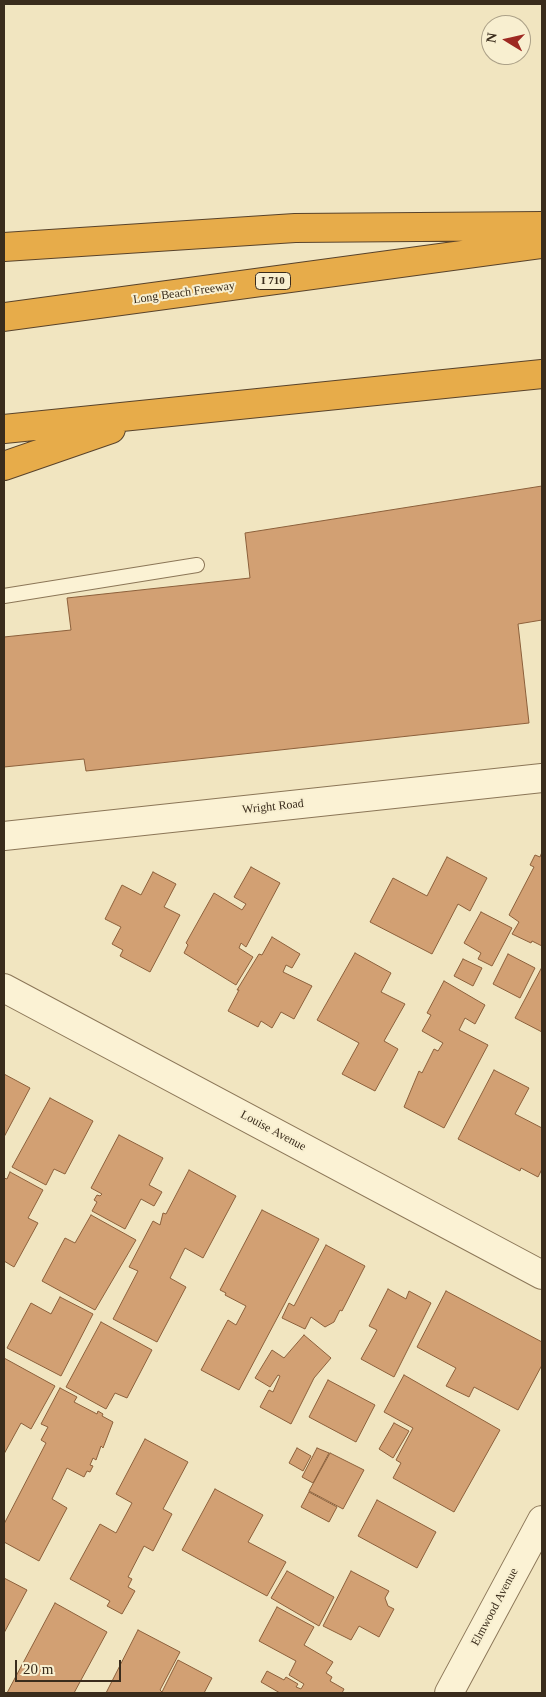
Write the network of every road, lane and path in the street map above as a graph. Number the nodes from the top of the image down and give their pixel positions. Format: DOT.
graph roads {
  1 [pos="542,226"];
  2 [pos="542,244"];
  3 [pos="4,247"];
  4 [pos="4,317"];
  5 [pos="542,374"];
  6 [pos="158,413"];
  7 [pos="4,429"];
  8 [pos="4,466"];
  9 [pos="197,566"];
  10 [pos="4,596"];
  11 [pos="542,778"];
  12 [pos="4,836"];
  13 [pos="4,988"];
  14 [pos="542,1275"];
  15 [pos="542,1520"];
  16 [pos="449,1693"];
  1 -- 3 [label="highway"];
  2 -- 4 [label="highway, Long Beach Freeway / I 710"];
  5 -- 6 [label="highway"];
  6 -- 7 [label="highway"];
  6 -- 8 [label="highway"];
  9 -- 10 [label="lane"];
  11 -- 12 [label="street, Wright Road"];
  13 -- 14 [label="street, Louise Avenue"];
  15 -- 16 [label="street, Elmwood Avenue"];
}
